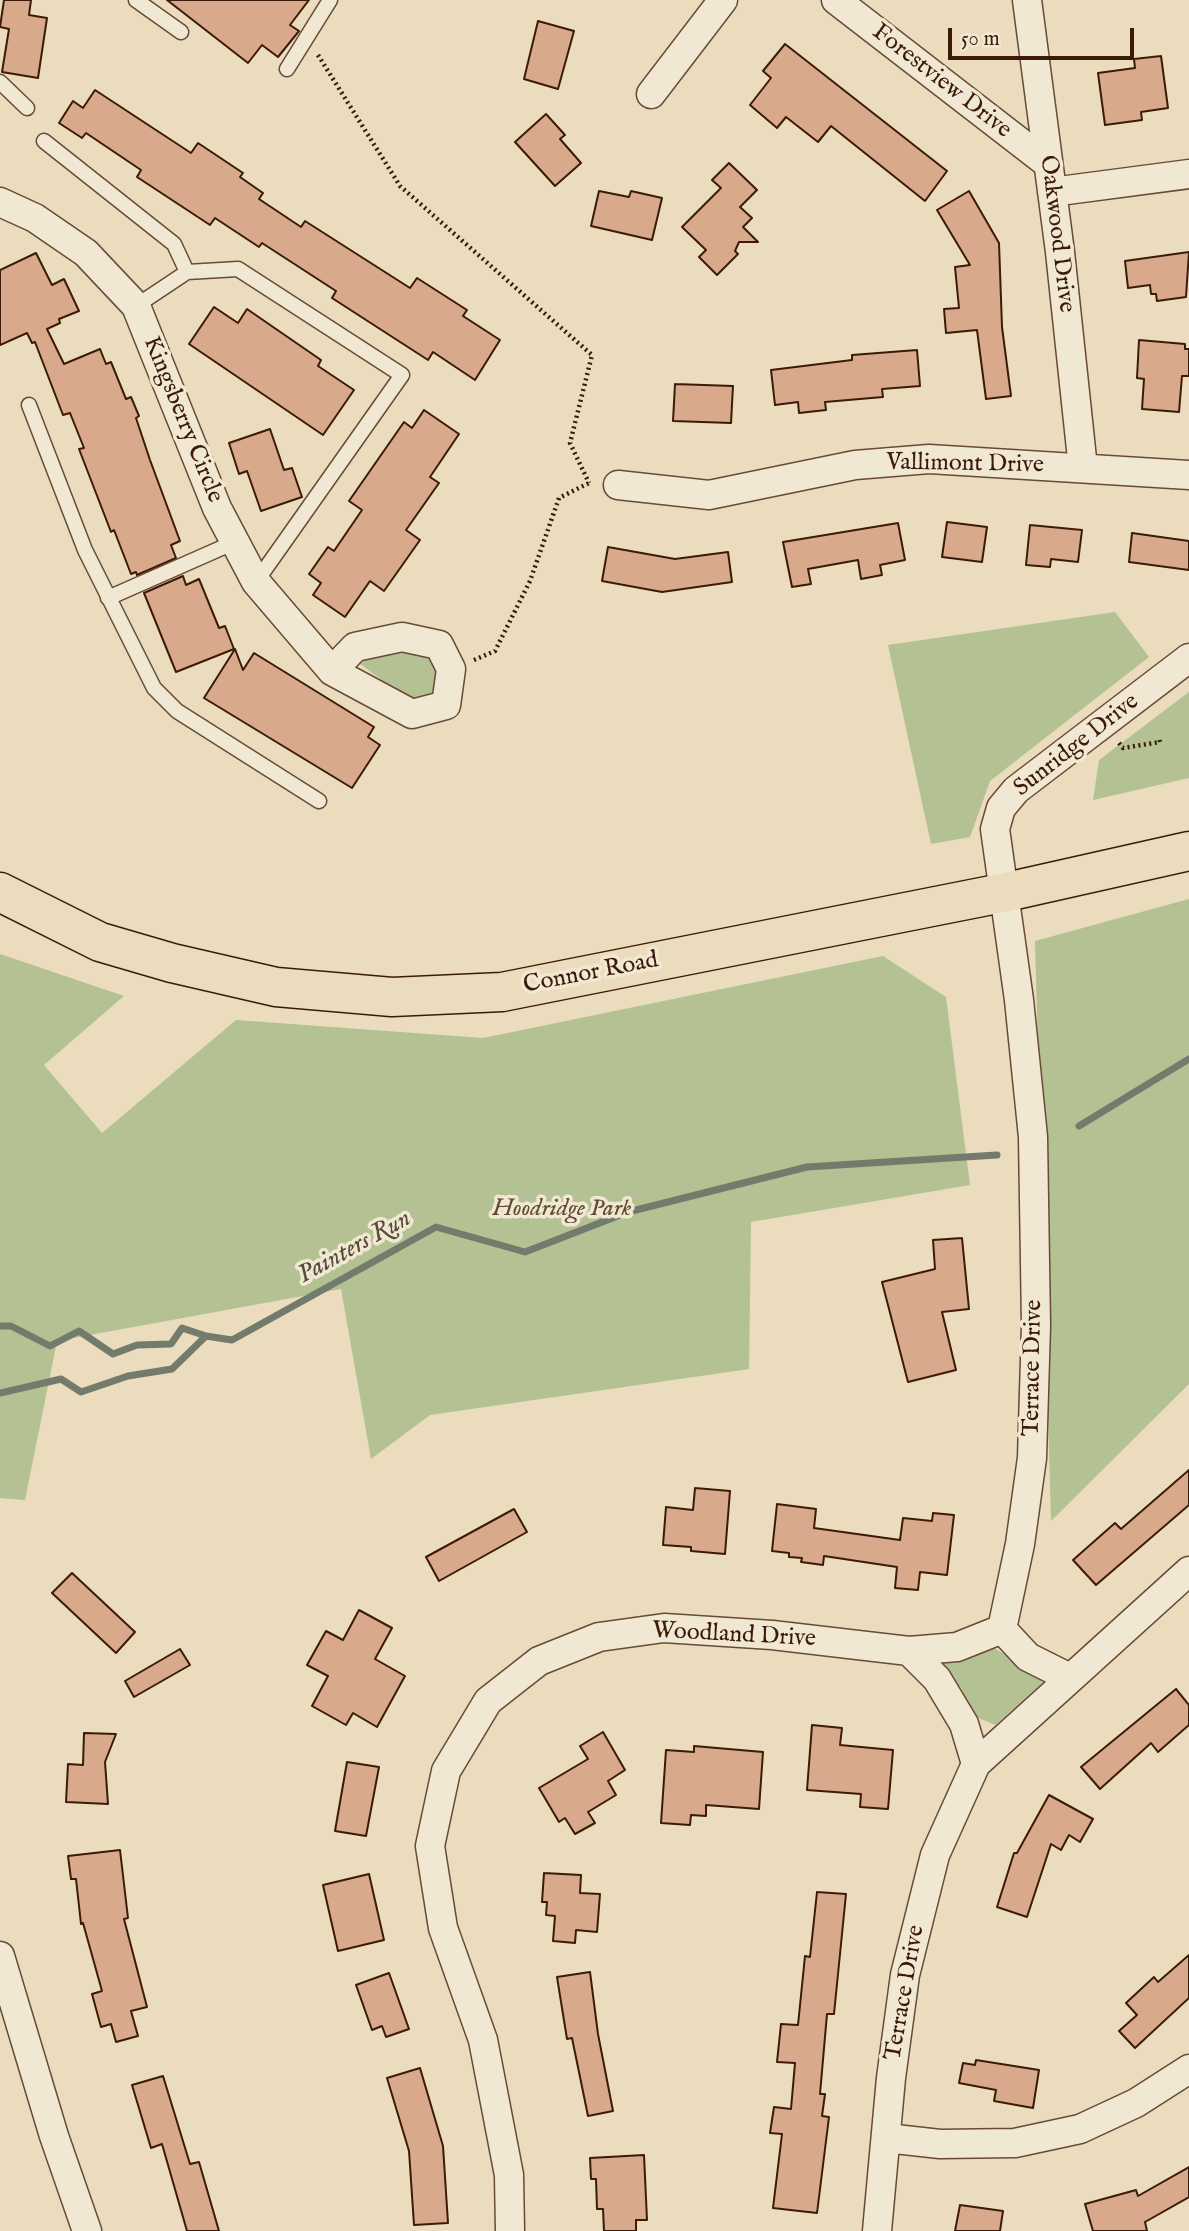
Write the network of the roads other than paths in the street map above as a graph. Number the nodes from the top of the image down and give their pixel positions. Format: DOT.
graph roads {
  1 [pos="136,0"];
  2 [pos="330,0"];
  3 [pos="723,0"];
  4 [pos="836,0"];
  5 [pos="1027,0"];
  6 [pos="181,32"];
  7 [pos="287,69"];
  8 [pos="0,82"];
  9 [pos="651,94"];
  10 [pos="27,108"];
  11 [pos="44,141"];
  12 [pos="1047,163"];
  13 [pos="1189,174"];
  14 [pos="1052,192"];
  15 [pos="0,202"];
  16 [pos="187,272"];
  17 [pos="136,306"];
  18 [pos="29,405"];
  19 [pos="1083,468"];
  20 [pos="1189,475"];
  21 [pos="618,485"];
  22 [pos="235,542"];
  23 [pos="256,582"];
  24 [pos="108,598"];
  25 [pos="1189,658"];
  26 [pos="332,671"];
  27 [pos="319,800"];
  28 [pos="1189,851"];
  29 [pos="0,892"];
  30 [pos="1002,893"];
  31 [pos="1189,1571"];
  32 [pos="1002,1629"];
  33 [pos="909,1651"];
  34 [pos="1070,1678"];
  35 [pos="976,1764"];
  36 [pos="0,1956"];
  37 [pos="1189,2068"];
  38 [pos="886,2138"];
  39 [pos="87,2231"];
  40 [pos="510,2231"];
  41 [pos="877,2231"];
  1 -- 6 [label="lane"];
  2 -- 7 [label="lane"];
  3 -- 9 [label="street"];
  4 -- 12 [label="street, Forestview Drive"];
  5 -- 12 [label="street, Oakwood Drive"];
  8 -- 10 [label="lane"];
  11 -- 16 [label="lane"];
  12 -- 14 [label="street, Oakwood Drive"];
  13 -- 14 [label="street"];
  14 -- 19 [label="street, Oakwood Drive"];
  15 -- 17 [label="street, Kingsberry Circle"];
  16 -- 17 [label="lane"];
  16 -- 23 [label="lane"];
  17 -- 22 [label="street, Kingsberry Circle"];
  18 -- 24 [label="lane"];
  19 -- 20 [label="street, Vallimont Drive"];
  19 -- 21 [label="street, Vallimont Drive"];
  22 -- 23 [label="street, Kingsberry Circle"];
  22 -- 24 [label="lane"];
  23 -- 26 [label="street, Kingsberry Circle"];
  24 -- 27 [label="lane"];
  25 -- 30 [label="street, Sunridge Drive"];
  26 -- 26 [label="street, Kingsberry Circle"];
  28 -- 30 [label="main road, Connor Road"];
  29 -- 30 [label="main road, Connor Road"];
  30 -- 32 [label="street, Terrace Drive"];
  31 -- 34 [label="street, Terrace Drive"];
  32 -- 33 [label="street, Woodland Drive"];
  32 -- 34 [label="street"];
  33 -- 35 [label="street"];
  33 -- 40 [label="street, Woodland Drive"];
  34 -- 35 [label="street, Terrace Drive"];
  35 -- 38 [label="street, Terrace Drive"];
  36 -- 39 [label="street"];
  37 -- 38 [label="street"];
  38 -- 41 [label="street, Terrace Drive"];
}
